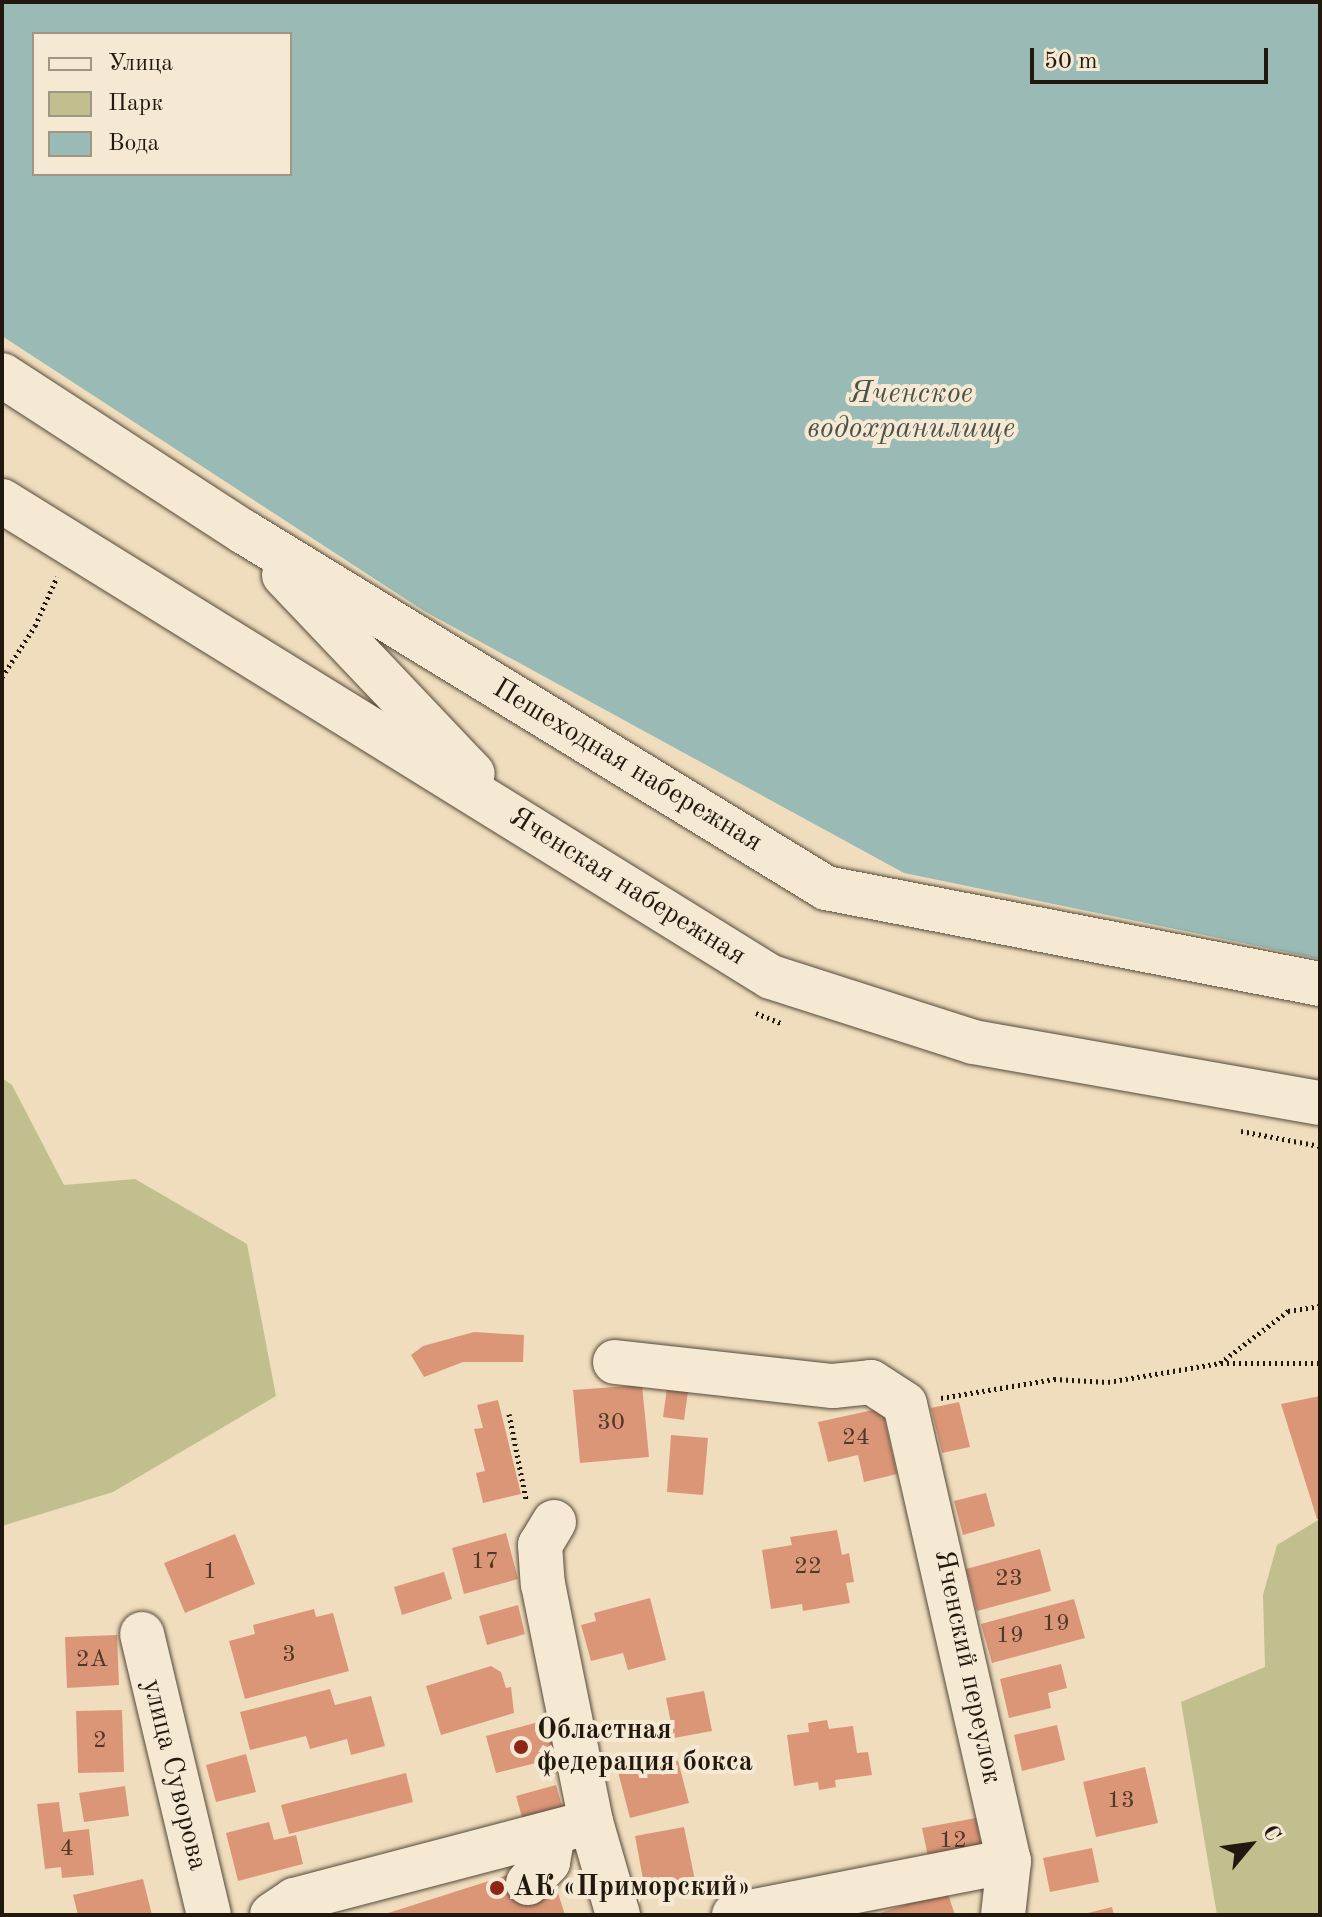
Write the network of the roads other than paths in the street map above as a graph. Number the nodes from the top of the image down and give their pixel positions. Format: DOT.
graph roads {
  1 [pos="2,375"];
  2 [pos="2,501"];
  3 [pos="244,532"];
  4 [pos="515,818"];
  5 [pos="1320,984"];
  6 [pos="1320,1103"];
  7 [pos="615,1362"];
  8 [pos="547,1533"];
  9 [pos="142,1634"];
  10 [pos="572,1828"];
  11 [pos="1009,1861"];
  12 [pos="528,1883"];
  13 [pos="1023,1911"];
  14 [pos="209,1915"];
  15 [pos="272,1915"];
  16 [pos="618,1915"];
  17 [pos="734,1915"];
  1 -- 3 [label="street, Пешеходная набережная"];
  2 -- 4 [label="street, Яченская набережная"];
  3 -- 4 [label="street"];
  3 -- 5 [label="street, Пешеходная набережная"];
  4 -- 6 [label="street, Яченская набережная"];
  7 -- 11 [label="street, Яченский переулок"];
  8 -- 10 [label="street"];
  9 -- 14 [label="street, улица Суворова"];
  10 -- 12 [label="street"];
  10 -- 15 [label="street"];
  10 -- 16 [label="street"];
  11 -- 13 [label="street, Яченский переулок"];
  11 -- 17 [label="street"];
}
